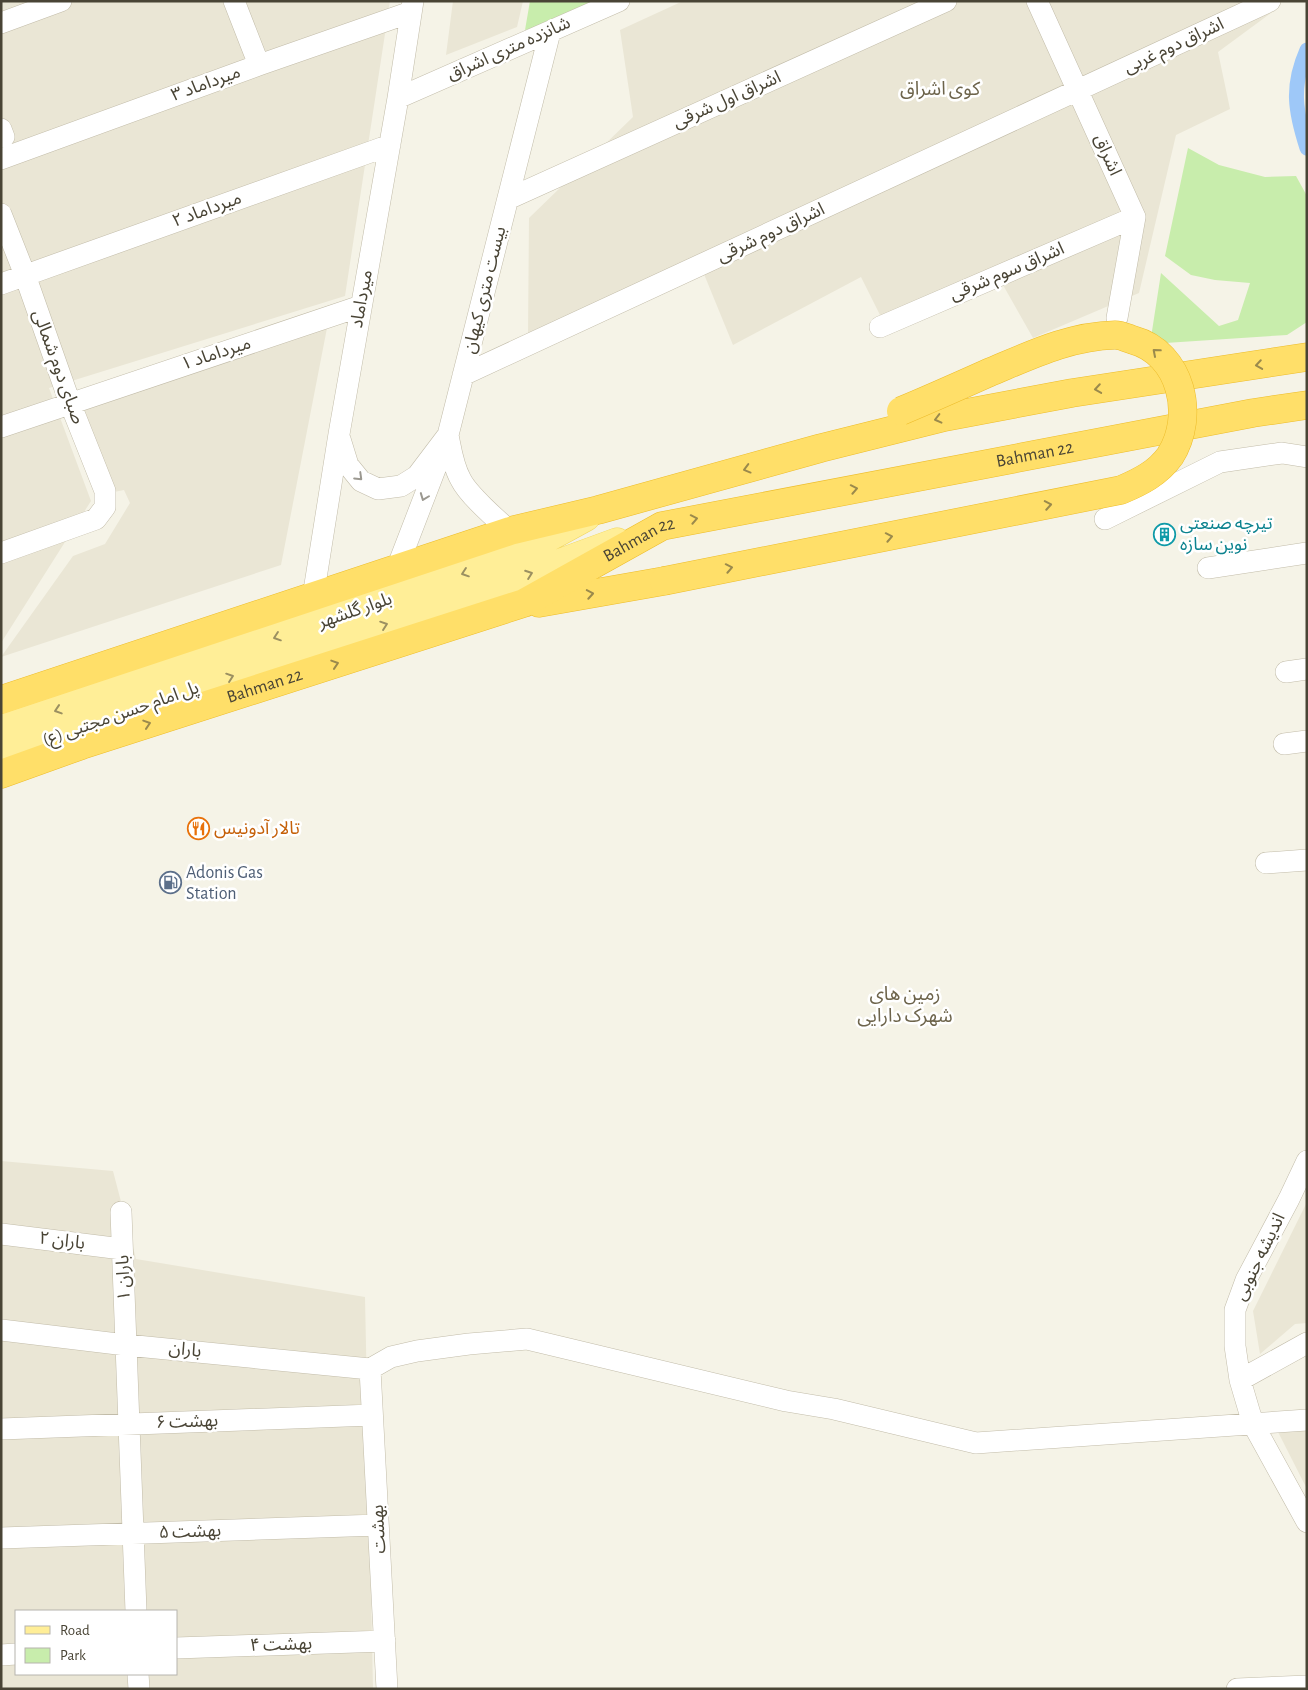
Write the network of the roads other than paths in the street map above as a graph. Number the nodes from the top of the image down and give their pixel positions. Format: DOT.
graph roads {
  1 [pos="61,1"];
  2 [pos="234,1"];
  3 [pos="619,1"];
  4 [pos="946,1"];
  5 [pos="1037,1"];
  6 [pos="1270,1"];
  7 [pos="412,6"];
  8 [pos="1,23"];
  9 [pos="550,32"];
  10 [pos="259,65"];
  11 [pos="1078,91"];
  12 [pos="398,98"];
  13 [pos="390,145"];
  14 [pos="1,159"];
  15 [pos="508,199"];
  16 [pos="1,214"];
  17 [pos="1134,217"];
  18 [pos="25,275"];
  19 [pos="1,284"];
  20 [pos="361,306"];
  21 [pos="1117,318"];
  22 [pos="880,327"];
  23 [pos="1307,357"];
  24 [pos="463,375"];
  25 [pos="70,403"];
  26 [pos="1307,405"];
  27 [pos="1,427"];
  28 [pos="339,434"];
  29 [pos="448,435"];
  30 [pos="1307,457"];
  31 [pos="788,458"];
  32 [pos="598,510"];
  33 [pos="1105,519"];
  34 [pos="662,526"];
  35 [pos="510,531"];
  36 [pos="1307,553"];
  37 [pos="1,554"];
  38 [pos="396,568"];
  39 [pos="1208,568"];
  40 [pos="313,597"];
  41 [pos="508,609"];
  42 [pos="104,695"];
  43 [pos="1,700"];
  44 [pos="1,729"];
  45 [pos="1307,741"];
  46 [pos="1284,744"];
  47 [pos="1,755"];
  48 [pos="1,774"];
  49 [pos="1307,860"];
  50 [pos="1266,863"];
  51 [pos="1307,1161"];
  52 [pos="1298,1198"];
  53 [pos="121,1212"];
  54 [pos="1,1234"];
  55 [pos="122,1249"];
  56 [pos="1,1330"];
  57 [pos="1307,1343"];
  58 [pos="126,1345"];
  59 [pos="370,1369"];
  60 [pos="1240,1380"];
  61 [pos="372,1415"];
  62 [pos="1307,1420"];
  63 [pos="129,1424"];
  64 [pos="1253,1424"];
  65 [pos="1,1429"];
  66 [pos="1299,1491"];
  67 [pos="1307,1522"];
  68 [pos="378,1525"];
  69 [pos="133,1534"];
  70 [pos="1,1538"];
  71 [pos="136,1610"];
  72 [pos="385,1641"];
  73 [pos="178,1648"];
  74 [pos="15,1654"];
  75 [pos="1,1655"];
  76 [pos="138,1675"];
  77 [pos="1307,1686"];
  78 [pos="139,1689"];
  79 [pos="388,1689"];
  80 [pos="1237,1689"];
  1 -- 8 [label="street"];
  2 -- 10 [label="street"];
  3 -- 9 [label="street, شانزده متری اشراق"];
  4 -- 15 [label="street, اشراق اول شرقی"];
  5 -- 11 [label="street, اشراق"];
  6 -- 11 [label="street, اشراق دوم غربی"];
  7 -- 10 [label="street, میرداماد ۳"];
  7 -- 12 [label="street, میرداماد"];
  9 -- 12 [label="street, شانزده متری اشراق"];
  9 -- 15 [label="street, بیست متری کیهان"];
  10 -- 14 [label="street, میرداماد ۳"];
  11 -- 17 [label="street, اشراق"];
  11 -- 24 [label="street, اشراق دوم شرقی"];
  12 -- 13 [label="street, میرداماد"];
  13 -- 18 [label="street, میرداماد ۲"];
  13 -- 20 [label="street, میرداماد"];
  15 -- 24 [label="street, بیست متری کیهان"];
  16 -- 18 [label="street, صبای دوم شمالی"];
  17 -- 21 [label="street"];
  17 -- 22 [label="street, اشراق سوم شرقی"];
  18 -- 19 [label="street, میرداماد ۲"];
  18 -- 25 [label="street, صبای دوم شمالی"];
  20 -- 25 [label="street, میرداماد ۱"];
  20 -- 28 [label="street, میرداماد"];
  23 -- 31 [label="highway, Bahman 22, one-way"];
  24 -- 29 [label="street, بیست متری کیهان"];
  25 -- 27 [label="street, میرداماد ۱"];
  25 -- 37 [label="street, صبای دوم شمالی"];
  34 -- 26 [label="highway, Bahman 22, one-way"];
  28 -- 29 [label="street, one-way"];
  28 -- 40 [label="street, میرداماد"];
  29 -- 35 [label="street, بیست متری کیهان"];
  29 -- 38 [label="street, one-way"];
  30 -- 33 [label="street"];
  31 -- 32 [label="highway, Bahman 22, one-way"];
  41 -- 31 [label="highway, one-way, bridge"];
  32 -- 35 [label="highway, Bahman 22"];
  32 -- 42 [label="main road, بلوار گلشهر, one-way"];
  34 -- 41 [label="highway, Bahman 22"];
  47 -- 34 [label="main road, پل امام حسن مجتبی (ع), one-way"];
  35 -- 38 [label="highway, Bahman 22"];
  36 -- 39 [label="street"];
  38 -- 40 [label="highway, Bahman 22"];
  40 -- 43 [label="highway, Bahman 22"];
  48 -- 41 [label="highway, Bahman 22, one-way"];
  42 -- 44 [label="main road, پل امام حسن مجتبی (ع), one-way"];
  45 -- 46 [label="street"];
  49 -- 50 [label="street"];
  51 -- 52 [label="street, اندیشه جنوبی"];
  52 -- 60 [label="street, اندیشه جنوبی"];
  53 -- 55 [label="street, باران ۱"];
  54 -- 55 [label="street, باران ۲"];
  55 -- 58 [label="street, باران ۱"];
  56 -- 58 [label="street, باران"];
  57 -- 60 [label="street"];
  58 -- 59 [label="street, باران"];
  58 -- 63 [label="street, باران ۱"];
  59 -- 61 [label="street, بهشت"];
  59 -- 64 [label="street"];
  60 -- 64 [label="street, اندیشه جنوبی"];
  61 -- 63 [label="street, بهشت ۶"];
  61 -- 68 [label="street, بهشت"];
  62 -- 64 [label="street"];
  63 -- 65 [label="street, بهشت ۶"];
  63 -- 69 [label="street, باران ۱"];
  64 -- 66 [label="street, اندیشه جنوبی"];
  66 -- 67 [label="street, اندیشه جنوبی"];
  68 -- 69 [label="street, بهشت ۵"];
  68 -- 72 [label="street, بهشت"];
  69 -- 70 [label="street, بهشت ۵"];
  69 -- 71 [label="street, باران ۱"];
  72 -- 73 [label="street, بهشت ۴"];
  72 -- 79 [label="street, بهشت"];
  74 -- 75 [label="street"];
  76 -- 78 [label="street"];
  77 -- 80 [label="street"];
}
